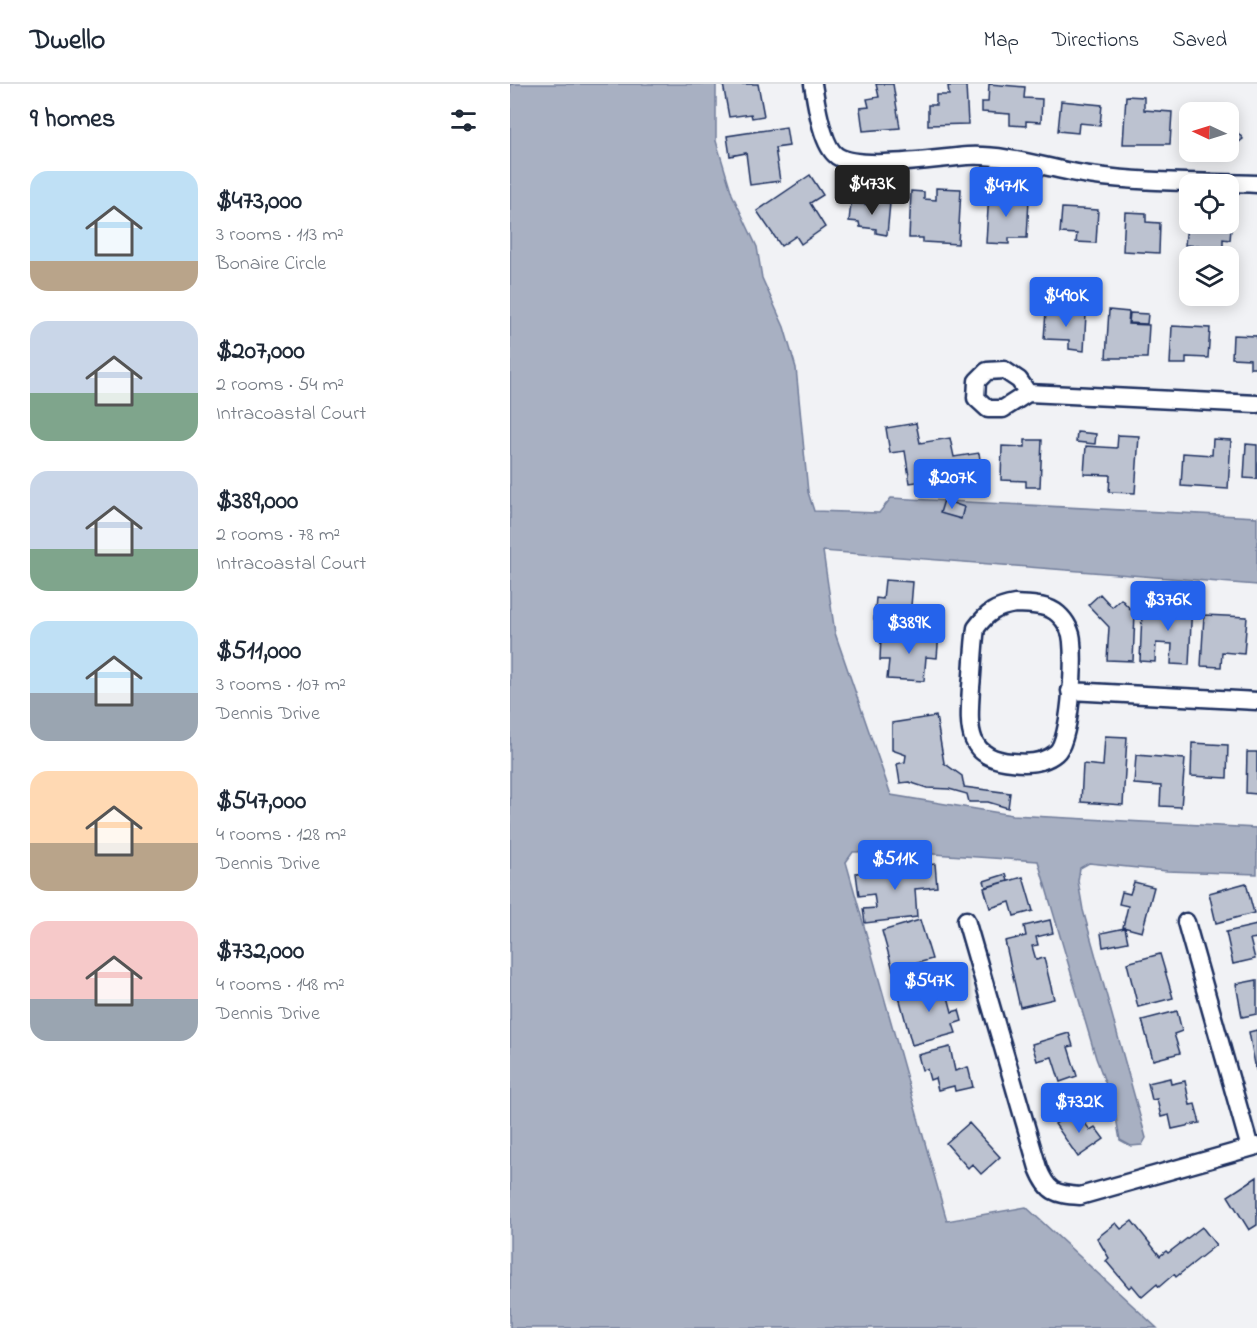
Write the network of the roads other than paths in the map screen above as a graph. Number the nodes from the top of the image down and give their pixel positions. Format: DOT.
graph roads {
  1 [pos="813,84"];
  2 [pos="1257,184"];
  3 [pos="1028,393"];
  4 [pos="1257,404"];
  5 [pos="1070,690"];
  6 [pos="1257,701"];
  7 [pos="966,920"];
  8 [pos="1186,922"];
  9 [pos="1254,1147"];
  1 -- 2 [label="street"];
  3 -- 4 [label="street"];
  5 -- 5 [label="street"];
  5 -- 6 [label="street"];
  7 -- 9 [label="street"];
  8 -- 9 [label="street"];
}
